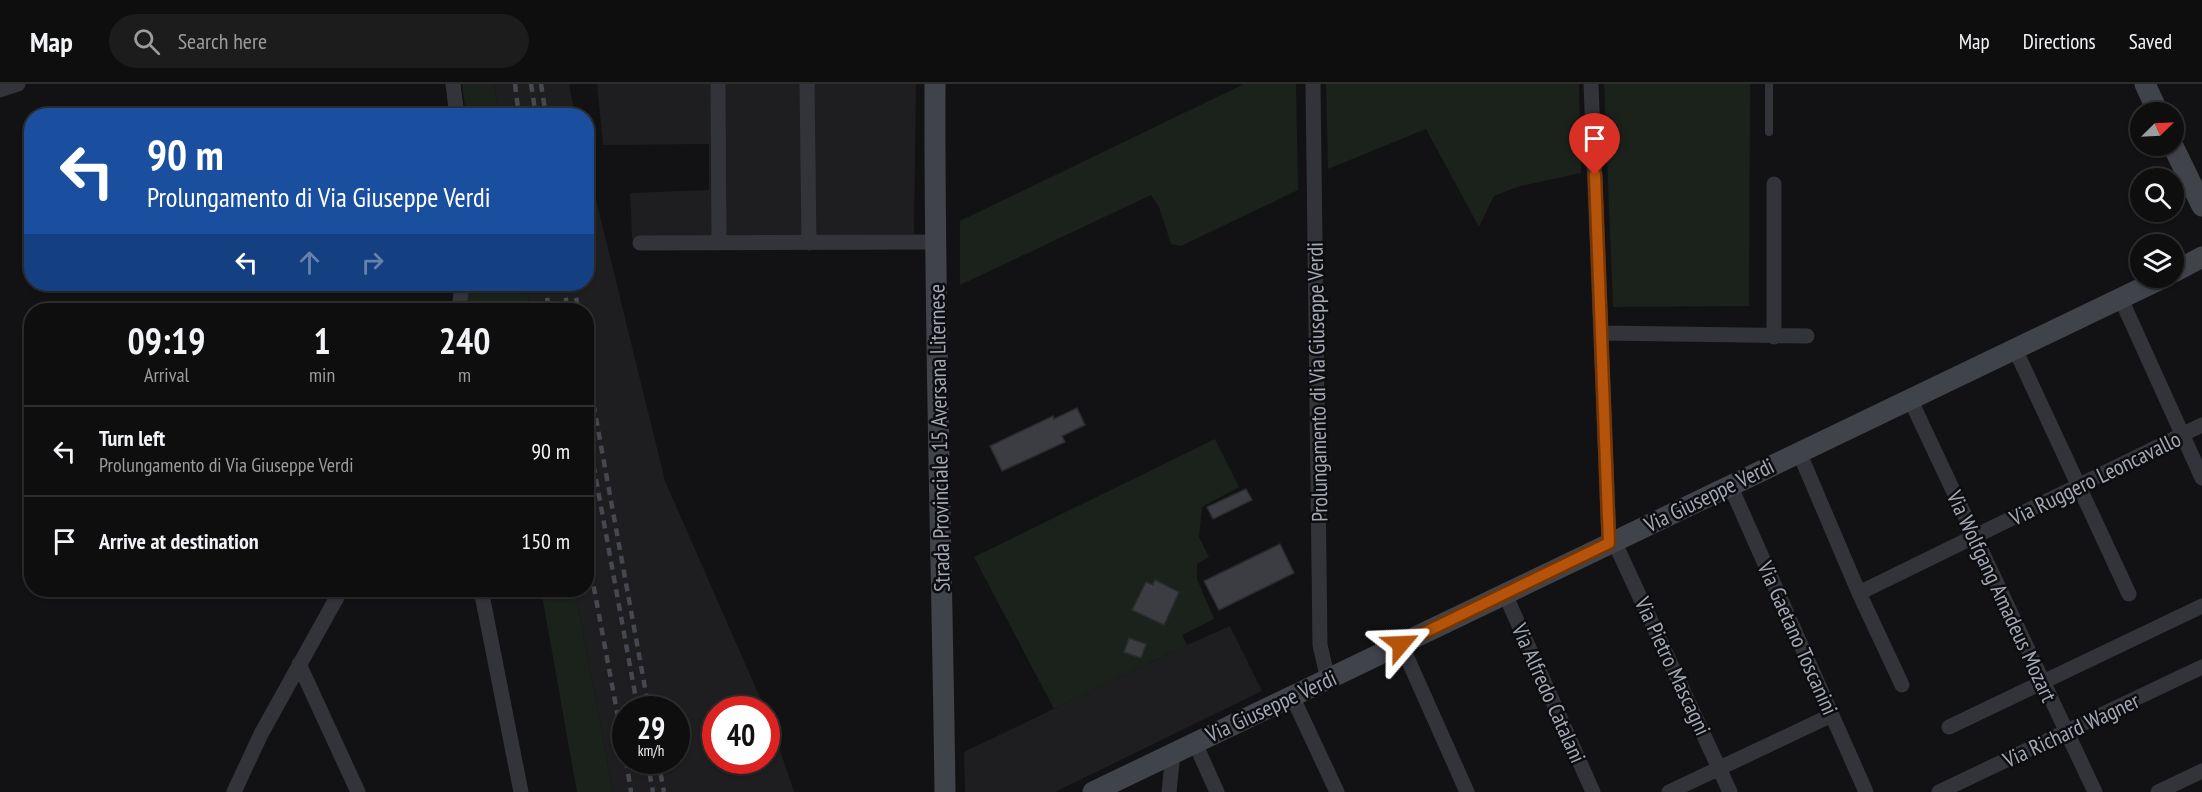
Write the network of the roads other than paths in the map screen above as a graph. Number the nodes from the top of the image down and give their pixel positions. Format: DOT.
graph roads {
  1 [pos="18,84"];
  2 [pos="453,84"];
  3 [pos="717,84"];
  4 [pos="807,84"];
  5 [pos="935,84"];
  6 [pos="1313,84"];
  7 [pos="1590,84"];
  8 [pos="1769,84"];
  9 [pos="2145,84"];
  10 [pos="0,90"];
  11 [pos="2153,102"];
  12 [pos="455,108"];
  13 [pos="1769,132"];
  14 [pos="2178,156"];
  15 [pos="1774,184"];
  16 [pos="2202,206"];
  17 [pos="934,242"];
  18 [pos="640,243"];
  19 [pos="719,243"];
  20 [pos="809,243"];
  21 [pos="2202,257"];
  22 [pos="2184,267"];
  23 [pos="2143,288"];
  24 [pos="2121,299"];
  25 [pos="1602,333"];
  26 [pos="1807,336"];
  27 [pos="1774,337"];
  28 [pos="2015,349"];
  29 [pos="1910,399"];
  30 [pos="2202,425"];
  31 [pos="2182,435"];
  32 [pos="1799,452"];
  33 [pos="2202,478"];
  34 [pos="1730,485"];
  35 [pos="2078,486"];
  36 [pos="1974,537"];
  37 [pos="1612,542"];
  38 [pos="1859,593"];
  39 [pos="1505,594"];
  40 [pos="2129,594"];
  41 [pos="337,597"];
  42 [pos="483,597"];
  43 [pos="2202,606"];
  44 [pos="1401,644"];
  45 [pos="299,664"];
  46 [pos="2202,667"];
  47 [pos="1328,680"];
  48 [pos="2042,683"];
  49 [pos="1902,685"];
  50 [pos="1292,696"];
  51 [pos="1832,715"];
  52 [pos="1949,727"];
  53 [pos="2066,732"];
  54 [pos="1195,743"];
  55 [pos="1173,753"];
  56 [pos="1720,768"];
  57 [pos="2202,771"];
  58 [pos="1100,790"];
  59 [pos="234,792"];
  60 [pos="358,792"];
  61 [pos="521,792"];
  62 [pos="945,792"];
  63 [pos="1170,792"];
  64 [pos="1217,792"];
  65 [pos="1337,792"];
  66 [pos="1467,792"];
  67 [pos="1593,792"];
  68 [pos="1669,792"];
  69 [pos="1730,792"];
  70 [pos="1866,792"];
  71 [pos="1939,792"];
  72 [pos="2095,792"];
  73 [pos="2158,792"];
  1 -- 10 [label="street"];
  2 -- 12 [label="street"];
  3 -- 19 [label="street"];
  4 -- 20 [label="street"];
  5 -- 17 [label="street, Strada Provinciale 15 Aversana Liternese"];
  6 -- 47 [label="street, Prolungamento di Via Giuseppe Verdi"];
  7 -- 25 [label="street"];
  8 -- 13 [label="lane"];
  9 -- 11 [label="street"];
  14 -- 16 [label="street"];
  15 -- 27 [label="street"];
  17 -- 20 [label="street"];
  17 -- 62 [label="street, Strada Provinciale 15 Aversana Liternese"];
  18 -- 19 [label="street"];
  19 -- 20 [label="street"];
  21 -- 22 [label="street"];
  23 -- 24 [label="street, Via Giuseppe Verdi"];
  24 -- 28 [label="street, Via Giuseppe Verdi"];
  24 -- 31 [label="street"];
  25 -- 27 [label="street"];
  25 -- 37 [label="street"];
  26 -- 27 [label="street"];
  28 -- 29 [label="street, Via Giuseppe Verdi"];
  28 -- 35 [label="street"];
  29 -- 32 [label="street, Via Giuseppe Verdi"];
  29 -- 36 [label="street, Via Wolfgang Amadeus Mozart"];
  30 -- 31 [label="street, Via Ruggero Leoncavallo"];
  31 -- 33 [label="street"];
  31 -- 35 [label="street, Via Ruggero Leoncavallo"];
  32 -- 34 [label="street, Via Giuseppe Verdi"];
  32 -- 38 [label="street"];
  34 -- 37 [label="street, Via Giuseppe Verdi"];
  34 -- 51 [label="street, Via Gaetano Toscanini"];
  35 -- 36 [label="street, Via Ruggero Leoncavallo"];
  35 -- 40 [label="street"];
  36 -- 38 [label="street, Via Ruggero Leoncavallo"];
  36 -- 48 [label="street, Via Wolfgang Amadeus Mozart"];
  37 -- 39 [label="street, Via Giuseppe Verdi"];
  37 -- 56 [label="street, Via Pietro Mascagni"];
  38 -- 49 [label="street"];
  39 -- 44 [label="street, Via Giuseppe Verdi"];
  39 -- 67 [label="street, Via Alfredo Catalani"];
  41 -- 45 [label="street"];
  42 -- 61 [label="street"];
  43 -- 48 [label="street"];
  44 -- 47 [label="street, Via Giuseppe Verdi"];
  44 -- 66 [label="street"];
  45 -- 59 [label="street"];
  45 -- 60 [label="street"];
  46 -- 53 [label="street, Via Richard Wagner"];
  47 -- 50 [label="street, Via Giuseppe Verdi"];
  48 -- 52 [label="street"];
  48 -- 53 [label="street, Via Wolfgang Amadeus Mozart"];
  50 -- 54 [label="street, Via Giuseppe Verdi"];
  50 -- 65 [label="street"];
  51 -- 56 [label="street"];
  51 -- 70 [label="street, Via Gaetano Toscanini"];
  53 -- 71 [label="street, Via Richard Wagner"];
  53 -- 72 [label="street, Via Wolfgang Amadeus Mozart"];
  54 -- 55 [label="street, Via Giuseppe Verdi"];
  54 -- 64 [label="street"];
  55 -- 58 [label="street, Via Giuseppe Verdi"];
  55 -- 63 [label="street"];
  56 -- 68 [label="street"];
  56 -- 69 [label="street, Via Pietro Mascagni"];
  57 -- 73 [label="street"];
}
